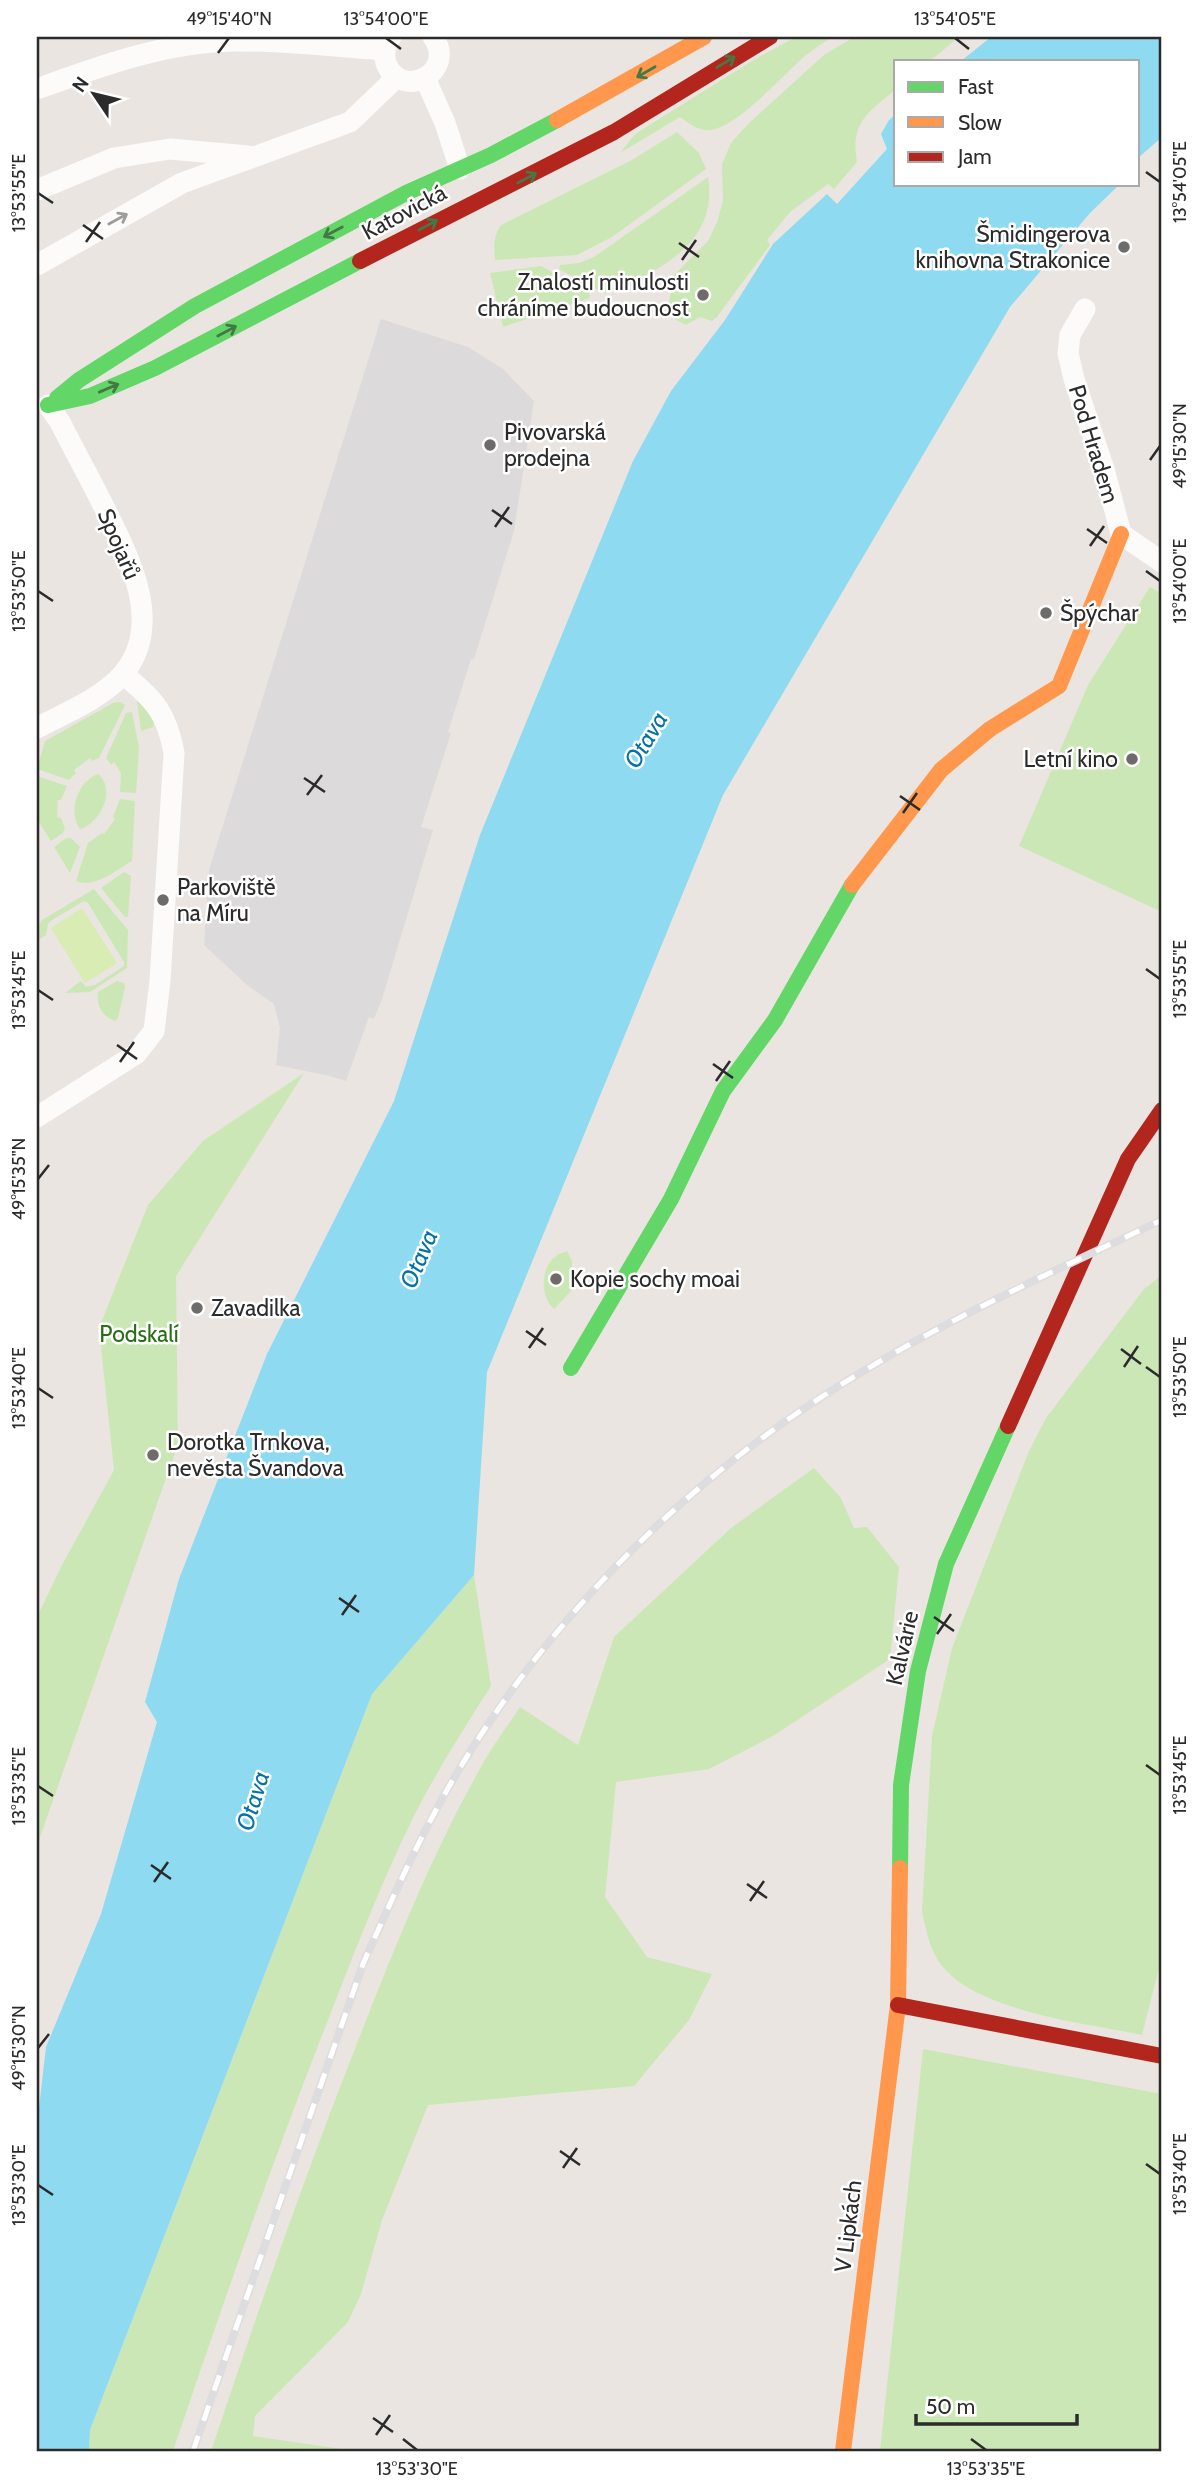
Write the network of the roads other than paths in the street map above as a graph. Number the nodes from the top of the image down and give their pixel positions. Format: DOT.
graph roads {
  1 [pos="433,37"];
  2 [pos="704,37"];
  3 [pos="770,37"];
  4 [pos="167,43"];
  5 [pos="388,43"];
  6 [pos="397,77"];
  7 [pos="425,78"];
  8 [pos="37,89"];
  9 [pos="254,157"];
  10 [pos="460,169"];
  11 [pos="37,190"];
  12 [pos="37,265"];
  13 [pos="1085,309"];
  14 [pos="43,409"];
  15 [pos="1121,534"];
  16 [pos="1162,562"];
  17 [pos="123,674"];
  18 [pos="37,728"];
  19 [pos="1162,1110"];
  20 [pos="37,1116"];
  21 [pos="571,1368"];
  22 [pos="898,2006"];
  23 [pos="1162,2056"];
  24 [pos="843,2451"];
  1 -- 7 [label="street"];
  2 -- 10 [label="street, Katovická, one-way"];
  14 -- 3 [label="street, Katovická, one-way"];
  4 -- 5 [label="street"];
  4 -- 8 [label="street"];
  5 -- 6 [label="street"];
  6 -- 7 [label="street"];
  6 -- 9 [label="street"];
  7 -- 10 [label="street"];
  9 -- 11 [label="street"];
  12 -- 9 [label="street, one-way"];
  10 -- 14 [label="street, Katovická, one-way"];
  13 -- 15 [label="street, Pod Hradem"];
  14 -- 17 [label="street, Spojařů"];
  15 -- 16 [label="street, Pod Hradem"];
  15 -- 21 [label="street"];
  17 -- 18 [label="street, Spojařů"];
  17 -- 20 [label="street"];
  19 -- 22 [label="street, Kalvárie"];
  22 -- 23 [label="street"];
  22 -- 24 [label="street, V Lipkách"];
}
